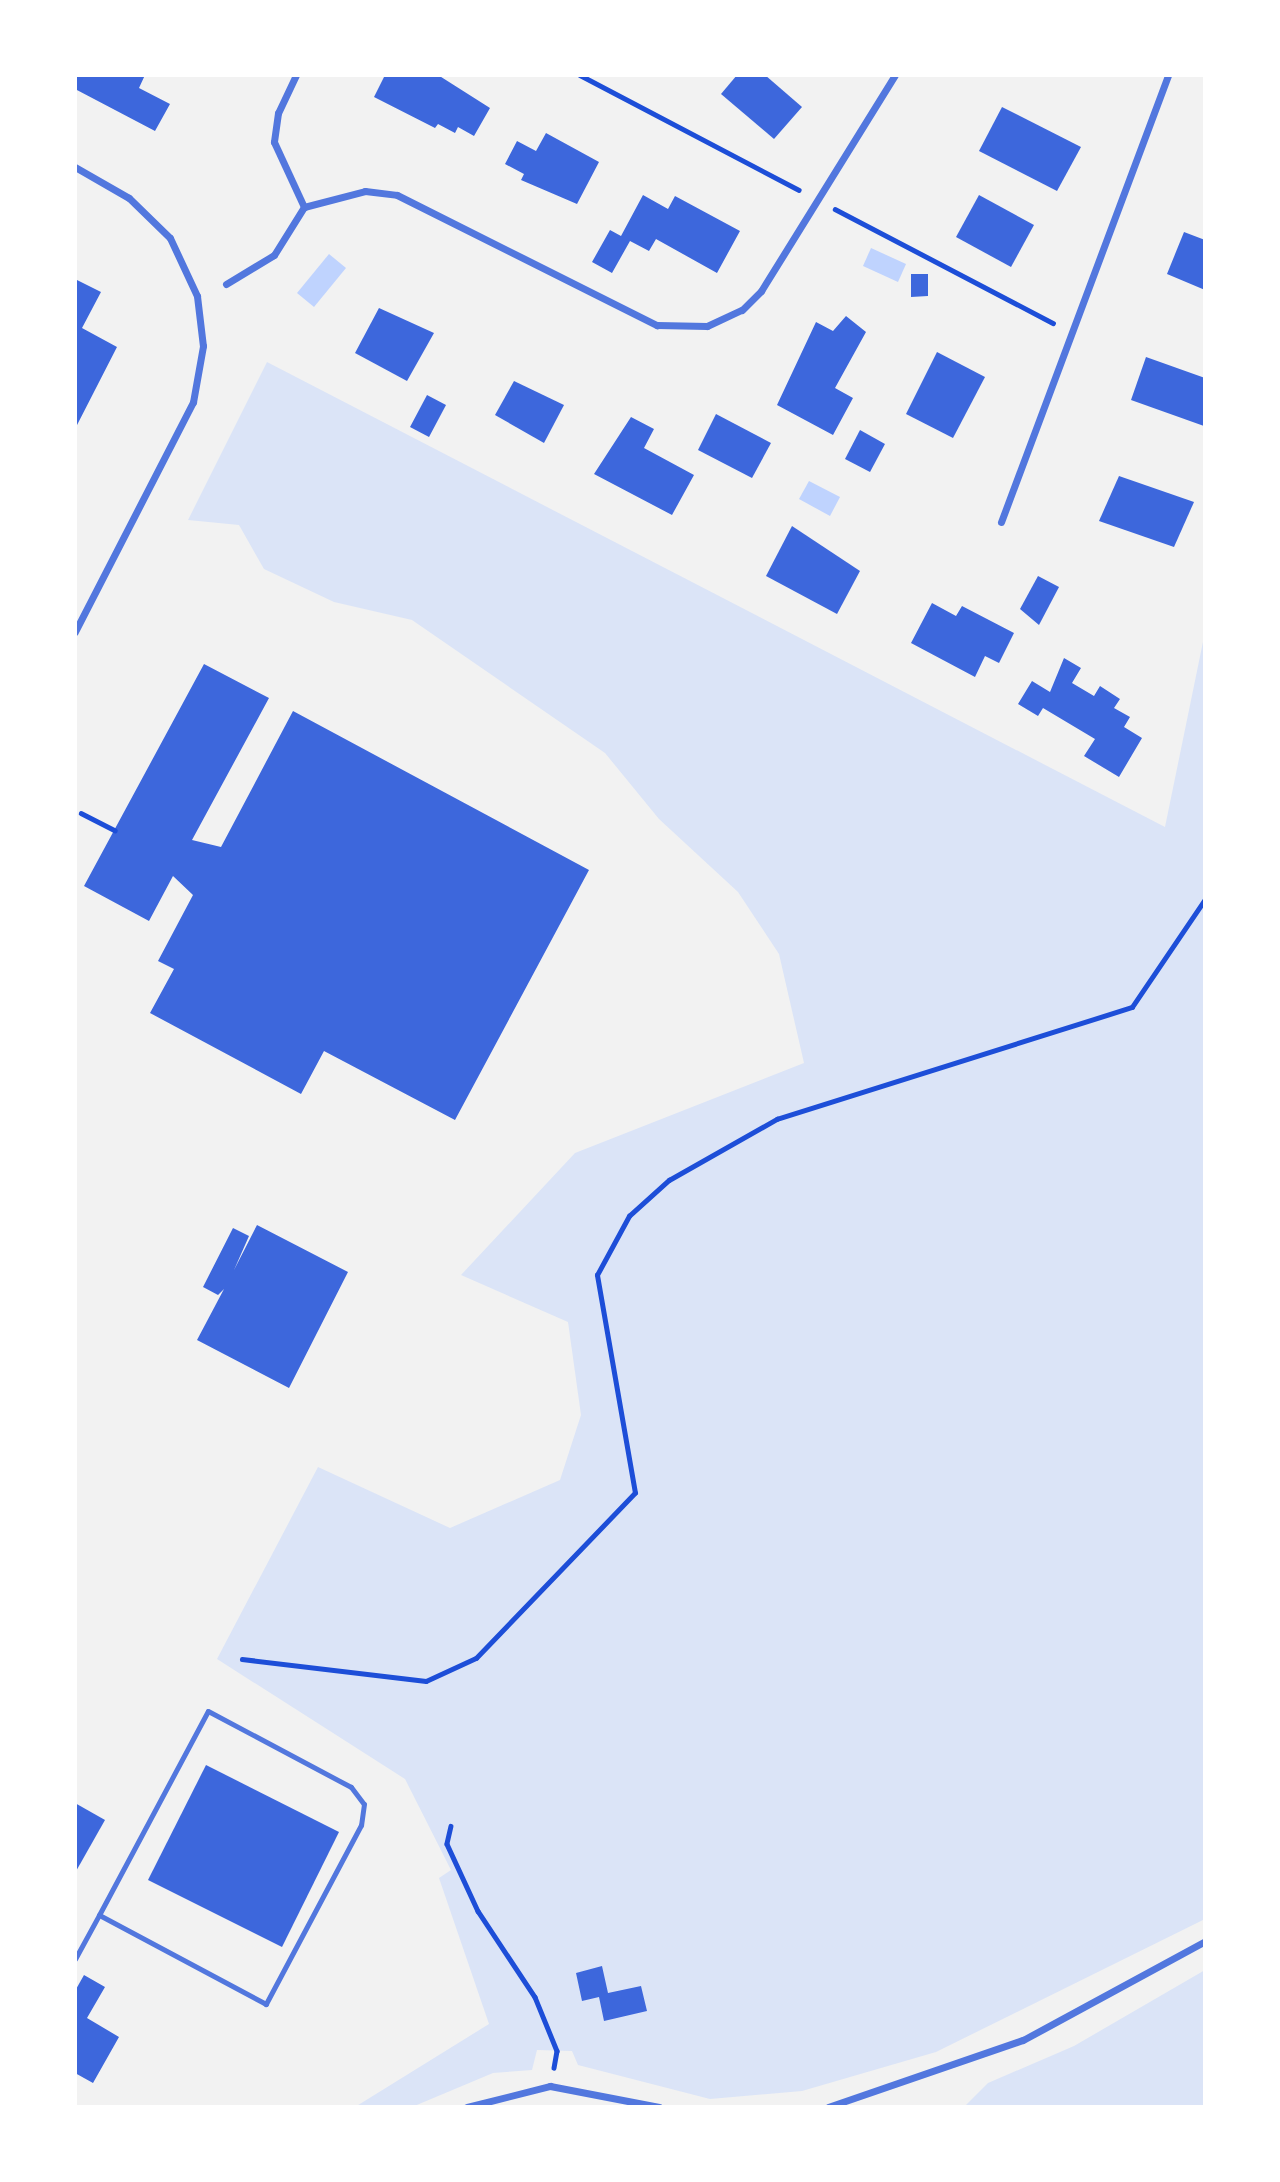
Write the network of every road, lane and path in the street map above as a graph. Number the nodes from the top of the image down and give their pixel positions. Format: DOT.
graph roads {
  1 [pos="296,75"];
  2 [pos="895,75"];
  3 [pos="1168,75"];
  4 [pos="75,167"];
  5 [pos="304,207"];
  6 [pos="226,284"];
  7 [pos="1001,522"];
  8 [pos="75,632"];
  9 [pos="81,813"];
  10 [pos="115,830"];
  11 [pos="1205,899"];
  12 [pos="242,1659"];
  13 [pos="452,1826"];
  14 [pos="99,1915"];
  15 [pos="1205,1941"];
  16 [pos="75,1959"];
  17 [pos="550,2086"];
  18 [pos="467,2107"];
  19 [pos="659,2107"];
  20 [pos="828,2107"];
  1 -- 5 [label="street"];
  2 -- 5 [label="street"];
  3 -- 7 [label="street"];
  4 -- 8 [label="street"];
  5 -- 6 [label="street"];
  9 -- 10 [label="path"];
  11 -- 12 [label="path"];
  13 -- 17 [label="path"];
  14 -- 14 [label="lane"];
  14 -- 16 [label="lane"];
  15 -- 20 [label="street"];
  17 -- 18 [label="street"];
  17 -- 19 [label="street"];
}
